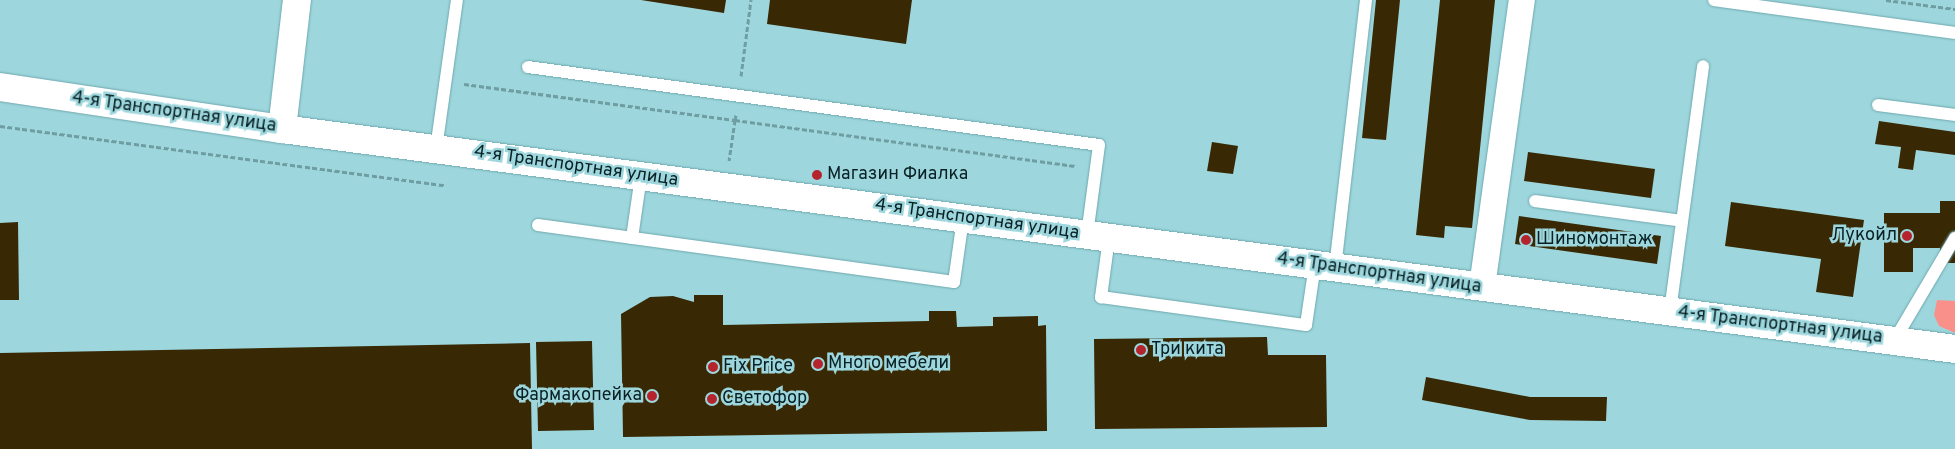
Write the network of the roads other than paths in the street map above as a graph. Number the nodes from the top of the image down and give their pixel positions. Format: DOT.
graph roads {
  1 [pos="297,0"];
  2 [pos="457,0"];
  3 [pos="1366,0"];
  4 [pos="1522,0"];
  5 [pos="1714,0"];
  6 [pos="1955,33"];
  7 [pos="1704,66"];
  8 [pos="528,67"];
  9 [pos="0,88"];
  10 [pos="1878,105"];
  11 [pos="1955,115"];
  12 [pos="282,129"];
  13 [pos="436,149"];
  14 [pos="641,176"];
  15 [pos="1536,201"];
  16 [pos="963,218"];
  17 [pos="1682,222"];
  18 [pos="538,225"];
  19 [pos="1098,237"];
  20 [pos="632,238"];
  21 [pos="1955,238"];
  22 [pos="1325,267"];
  23 [pos="1482,288"];
  24 [pos="1670,312"];
  25 [pos="1894,341"];
  26 [pos="1955,349"];
  1 -- 12 [label="main road"];
  2 -- 13 [label="lane"];
  3 -- 22 [label="lane"];
  4 -- 23 [label="street"];
  5 -- 6 [label="lane"];
  7 -- 17 [label="lane"];
  8 -- 19 [label="lane"];
  9 -- 12 [label="main road, 4-я Транспортная улица"];
  10 -- 11 [label="lane"];
  12 -- 13 [label="main road, 4-я Транспортная улица"];
  13 -- 14 [label="main road, 4-я Транспортная улица"];
  14 -- 16 [label="main road, 4-я Транспортная улица"];
  14 -- 20 [label="lane"];
  15 -- 17 [label="lane"];
  16 -- 19 [label="main road, 4-я Транспортная улица"];
  16 -- 20 [label="lane"];
  17 -- 24 [label="lane"];
  18 -- 20 [label="lane"];
  19 -- 22 [label="main road, 4-я Транспортная улица"];
  19 -- 22 [label="lane"];
  21 -- 25 [label="lane"];
  22 -- 23 [label="main road, 4-я Транспортная улица"];
  23 -- 24 [label="main road, 4-я Транспортная улица"];
  24 -- 25 [label="main road, 4-я Транспортная улица"];
  25 -- 26 [label="main road, 4-я Транспортная улица"];
}
